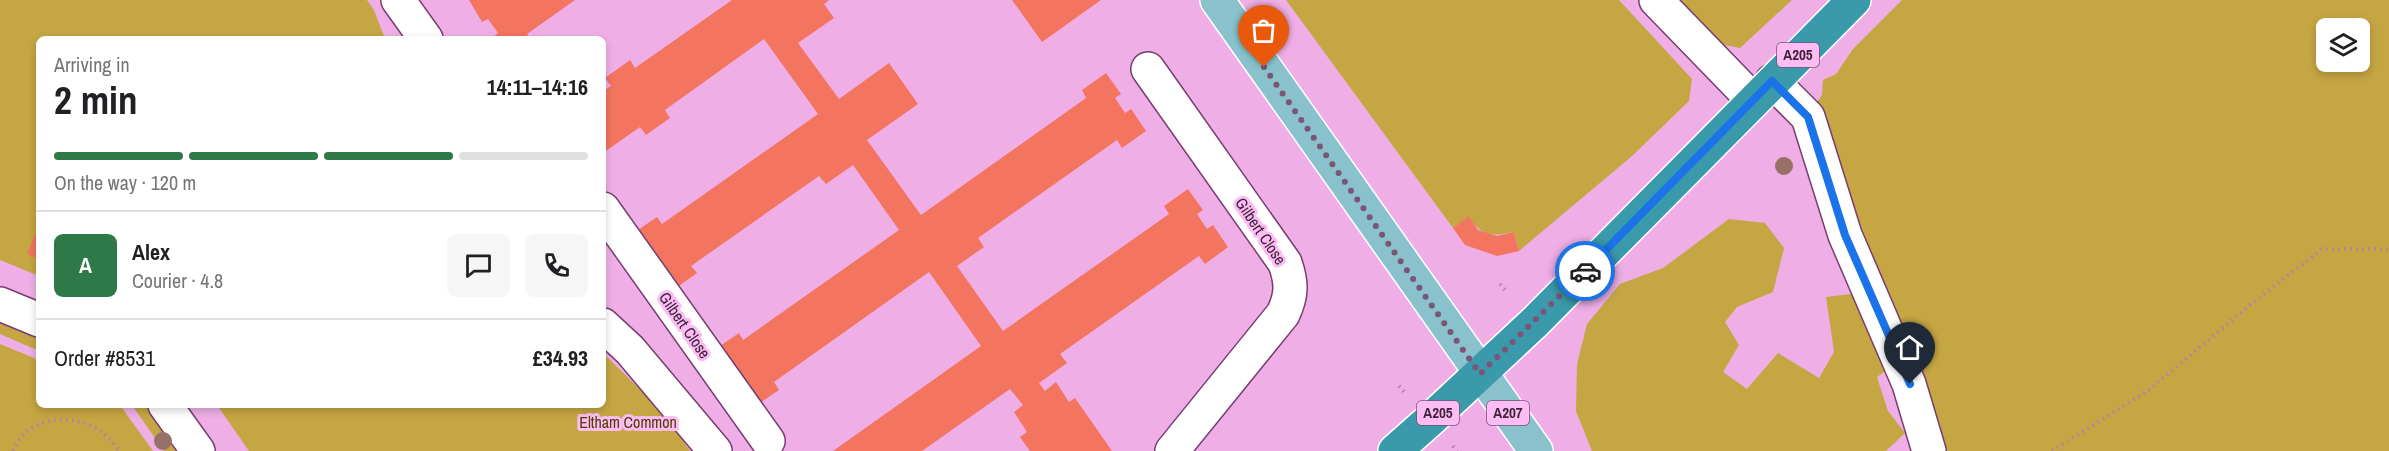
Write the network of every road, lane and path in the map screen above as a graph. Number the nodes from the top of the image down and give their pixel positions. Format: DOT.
graph roads {
  1 [pos="397,0"];
  2 [pos="1217,0"];
  3 [pos="1656,0"];
  4 [pos="1854,0"];
  5 [pos="403,36"];
  6 [pos="424,36"];
  7 [pos="1148,69"];
  8 [pos="1762,90"];
  9 [pos="606,213"];
  10 [pos="2389,249"];
  11 [pos="1500,284"];
  12 [pos="1508,293"];
  13 [pos="0,304"];
  14 [pos="36,319"];
  15 [pos="606,328"];
  16 [pos="1480,374"];
  17 [pos="1399,386"];
  18 [pos="1406,394"];
  19 [pos="167,408"];
  20 [pos="768,441"];
  21 [pos="1453,446"];
  22 [pos="13,451"];
  23 [pos="120,451"];
  24 [pos="198,451"];
  25 [pos="715,451"];
  26 [pos="1172,451"];
  27 [pos="1395,451"];
  28 [pos="1458,451"];
  29 [pos="1536,451"];
  30 [pos="1929,451"];
  31 [pos="2052,451"];
  1 -- 5 [label="street"];
  1 -- 6 [label="street"];
  2 -- 16 [label="main road, A207"];
  3 -- 8 [label="street"];
  4 -- 8 [label="highway, A205"];
  7 -- 26 [label="street, Gilbert Close"];
  8 -- 16 [label="highway, A205"];
  8 -- 30 [label="street"];
  9 -- 20 [label="street, Gilbert Close"];
  10 -- 31 [label="path"];
  11 -- 12 [label="path"];
  13 -- 14 [label="street"];
  15 -- 25 [label="street"];
  16 -- 27 [label="highway, A205"];
  16 -- 29 [label="main road, A207"];
  17 -- 18 [label="path"];
  19 -- 24 [label="street"];
  21 -- 28 [label="path"];
  22 -- 23 [label="path"];
}
